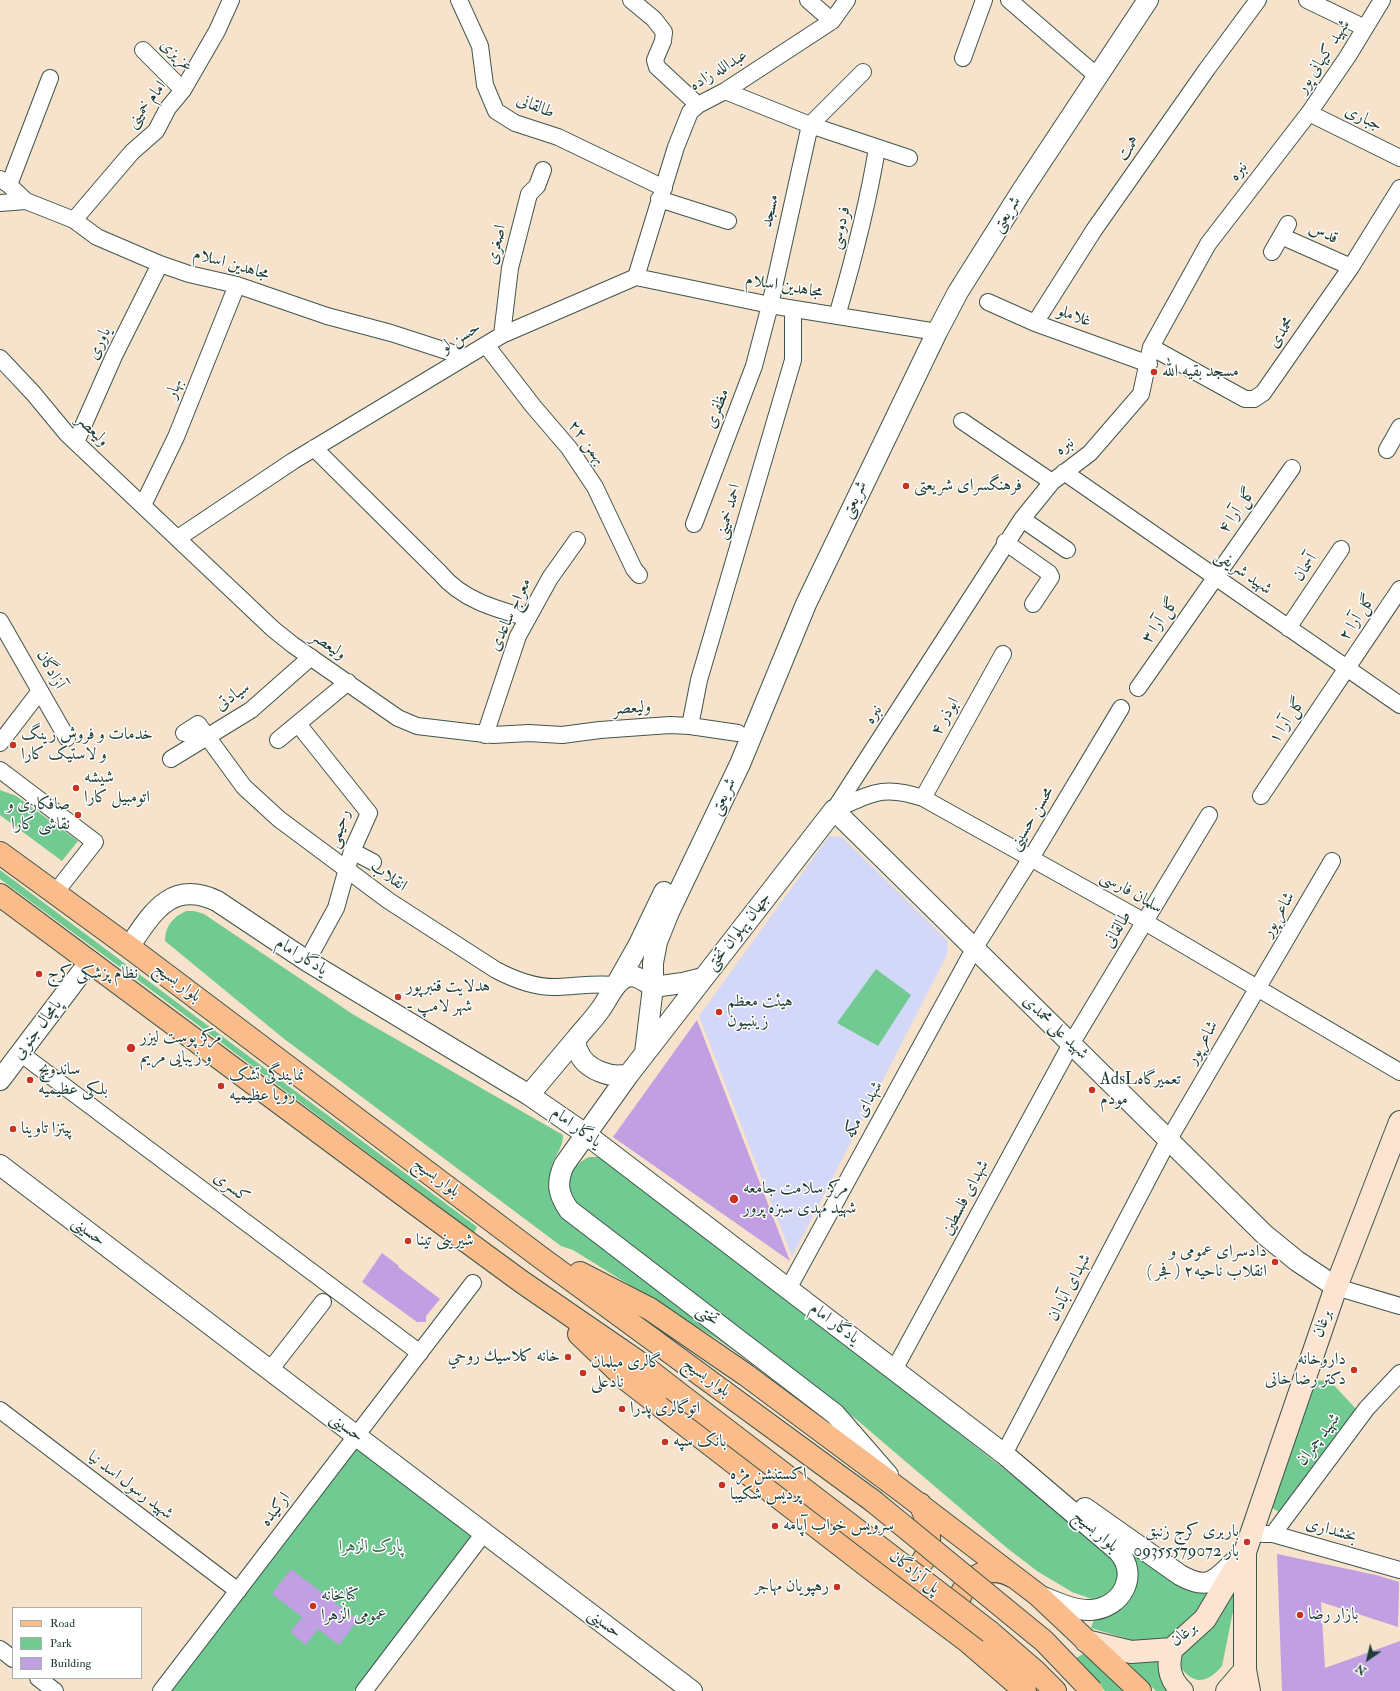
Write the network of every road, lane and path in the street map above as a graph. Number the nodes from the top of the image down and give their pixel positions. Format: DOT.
graph roads {
  1 [pos="231,0"];
  2 [pos="632,0"];
  3 [pos="808,0"];
  4 [pos="847,0"];
  5 [pos="984,0"];
  6 [pos="1009,0"];
  7 [pos="1136,0"];
  8 [pos="1148,0"];
  9 [pos="1258,0"];
  10 [pos="1307,0"];
  11 [pos="1382,0"];
  12 [pos="460,1"];
  13 [pos="832,21"];
  14 [pos="1365,28"];
  15 [pos="143,50"];
  16 [pos="963,58"];
  17 [pos="863,72"];
  18 [pos="1093,73"];
  19 [pos="50,78"];
  20 [pos="184,90"];
  21 [pos="725,91"];
  22 [pos="698,105"];
  23 [pos="1309,113"];
  24 [pos="810,125"];
  25 [pos="877,148"];
  26 [pos="909,158"];
  27 [pos="1400,158"];
  28 [pos="543,170"];
  29 [pos="4,182"];
  30 [pos="1400,188"];
  31 [pos="662,194"];
  32 [pos="26,201"];
  33 [pos="0,203"];
  34 [pos="74,220"];
  35 [pos="728,221"];
  36 [pos="1272,252"];
  37 [pos="160,264"];
  38 [pos="1351,267"];
  39 [pos="636,277"];
  40 [pos="237,284"];
  41 [pos="988,302"];
  42 [pos="770,305"];
  43 [pos="793,309"];
  44 [pos="837,316"];
  45 [pos="1035,323"];
  46 [pos="932,330"];
  47 [pos="502,335"];
  48 [pos="486,345"];
  49 [pos="1151,347"];
  50 [pos="465,357"];
  51 [pos="0,358"];
  52 [pos="1149,364"];
  53 [pos="962,421"];
  54 [pos="1400,427"];
  55 [pos="76,442"];
  56 [pos="314,448"];
  57 [pos="1387,450"];
  58 [pos="1292,468"];
  59 [pos="1064,472"];
  60 [pos="1052,482"];
  61 [pos="143,505"];
  62 [pos="1022,519"];
  63 [pos="694,524"];
  64 [pos="178,538"];
  65 [pos="577,540"];
  66 [pos="1005,542"];
  67 [pos="1341,549"];
  68 [pos="1067,550"];
  69 [pos="638,575"];
  70 [pos="1215,576"];
  71 [pos="1400,589"];
  72 [pos="1032,604"];
  73 [pos="528,618"];
  74 [pos="0,621"];
  75 [pos="1288,628"];
  76 [pos="1003,654"];
  77 [pos="311,657"];
  78 [pos="1347,668"];
  79 [pos="348,682"];
  80 [pos="1138,688"];
  81 [pos="40,691"];
  82 [pos="1400,705"];
  83 [pos="1121,708"];
  84 [pos="298,724"];
  85 [pos="690,726"];
  86 [pos="184,733"];
  87 [pos="738,733"];
  88 [pos="485,735"];
  89 [pos="206,737"];
  90 [pos="67,738"];
  91 [pos="278,740"];
  92 [pos="0,743"];
  93 [pos="171,759"];
  94 [pos="0,770"];
  95 [pos="1261,796"];
  96 [pos="923,798"];
  97 [pos="834,810"];
  98 [pos="1209,815"];
  99 [pos="352,851"];
  100 [pos="0,853"];
  101 [pos="1031,858"];
  102 [pos="1332,861"];
  103 [pos="373,862"];
  104 [pos="346,871"];
  105 [pos="55,893"];
  106 [pos="0,895"];
  107 [pos="1145,922"];
  108 [pos="129,947"];
  109 [pos="974,949"];
  110 [pos="90,960"];
  111 [pos="307,961"];
  112 [pos="703,978"];
  113 [pos="616,985"];
  114 [pos="653,987"];
  115 [pos="1258,988"];
  116 [pos="576,1039"];
  117 [pos="1071,1044"];
  118 [pos="20,1053"];
  119 [pos="645,1053"];
  120 [pos="1400,1072"];
  121 [pos="629,1074"];
  122 [pos="0,1080"];
  123 [pos="529,1095"];
  124 [pos="1400,1122"];
  125 [pos="587,1135"];
  126 [pos="1169,1139"];
  127 [pos="0,1165"];
  128 [pos="525,1244"];
  129 [pos="522,1282"];
  130 [pos="473,1283"];
  131 [pos="1336,1287"];
  132 [pos="788,1289"];
  133 [pos="323,1302"];
  134 [pos="1400,1306"];
  135 [pos="420,1353"];
  136 [pos="270,1370"];
  137 [pos="894,1370"];
  138 [pos="1400,1373"];
  139 [pos="673,1389"];
  140 [pos="0,1410"];
  141 [pos="356,1436"];
  142 [pos="1004,1454"];
  143 [pos="899,1489"];
  144 [pos="873,1501"];
  145 [pos="920,1504"];
  146 [pos="484,1533"];
  147 [pos="1273,1534"];
  148 [pos="1247,1543"];
  149 [pos="1400,1570"];
  150 [pos="875,1572"];
  151 [pos="1020,1581"];
  152 [pos="238,1591"];
  153 [pos="1038,1595"];
  154 [pos="967,1641"];
  155 [pos="1086,1641"];
  156 [pos="0,1649"];
  157 [pos="1172,1649"];
  158 [pos="12,1658"];
  159 [pos="1245,1670"];
  160 [pos="39,1679"];
  161 [pos="368,1690"];
  162 [pos="55,1691"];
  163 [pos="161,1691"];
  164 [pos="692,1691"];
  165 [pos="1025,1691"];
  166 [pos="1055,1691"];
  167 [pos="1092,1691"];
  168 [pos="1140,1691"];
  169 [pos="1182,1691"];
  170 [pos="1227,1691"];
  171 [pos="1249,1691"];
  1 -- 20 [label="street, امام خمینی"];
  2 -- 22 [label="street"];
  3 -- 13 [label="street"];
  4 -- 13 [label="street, عبدالله زاده"];
  5 -- 16 [label="street"];
  6 -- 18 [label="street"];
  7 -- 18 [label="street, شریعتی"];
  8 -- 18 [label="street, شریعتی"];
  9 -- 45 [label="street, همت"];
  10 -- 14 [label="street"];
  11 -- 14 [label="street, شهید کیهانی پور"];
  12 -- 31 [label="street, طالقانی"];
  13 -- 21 [label="street, عبدالله زاده"];
  14 -- 23 [label="street, شهید کیهانی پور"];
  15 -- 20 [label="street, عزیزی"];
  17 -- 24 [label="street"];
  18 -- 46 [label="street, شریعتی"];
  19 -- 29 [label="street"];
  20 -- 34 [label="street, امام خمینی"];
  21 -- 22 [label="street, عبدالله زاده"];
  21 -- 24 [label="street"];
  22 -- 31 [label="street, عبدالله زاده"];
  23 -- 27 [label="street, جباری"];
  23 -- 49 [label="street, نبره"];
  24 -- 25 [label="street"];
  24 -- 42 [label="street, مسجد"];
  25 -- 26 [label="street"];
  25 -- 44 [label="street, فردوسی"];
  28 -- 47 [label="street, اصغری"];
  29 -- 32 [label="street, مجاهدین اسلام"];
  30 -- 38 [label="street, محمدی"];
  31 -- 35 [label="street, طالقانی"];
  31 -- 39 [label="street, عبدالله زاده"];
  32 -- 33 [label="street"];
  32 -- 34 [label="street, مجاهدین اسلام"];
  34 -- 37 [label="street, مجاهدین اسلام"];
  36 -- 38 [label="street, قدس"];
  37 -- 40 [label="street, مجاهدین اسلام"];
  37 -- 55 [label="street, یاوری"];
  38 -- 49 [label="street, محمدی"];
  39 -- 42 [label="street, مجاهدین اسلام"];
  39 -- 47 [label="street, حسن لو"];
  40 -- 50 [label="street, مجاهدین اسلام"];
  40 -- 61 [label="street, بهار"];
  41 -- 45 [label="street, غلاملو"];
  42 -- 43 [label="street, مجاهدین اسلام"];
  42 -- 63 [label="street, مظفری"];
  43 -- 44 [label="street, مجاهدین اسلام"];
  43 -- 85 [label="street, احمد خمینی"];
  44 -- 46 [label="street, مجاهدین اسلام"];
  45 -- 52 [label="street, غلاملو"];
  46 -- 87 [label="street, شریعتی"];
  46 -- 114 [label="street, شریعتی"];
  47 -- 48 [label="street, حسن لو"];
  48 -- 50 [label="street, حسن لو"];
  48 -- 69 [label="street, ۲۲ بهمن"];
  49 -- 52 [label="street, نبره"];
  50 -- 56 [label="street, حسن لو"];
  51 -- 55 [label="street, ولیعصر"];
  52 -- 59 [label="street, نبره"];
  53 -- 60 [label="street"];
  54 -- 57 [label="street"];
  55 -- 61 [label="street, ولیعصر"];
  56 -- 64 [label="street, حسن لو"];
  56 -- 73 [label="street"];
  58 -- 70 [label="street, گل آرا ۴"];
  59 -- 60 [label="street, نبره"];
  59 -- 70 [label="street, شهید شریفی"];
  60 -- 62 [label="street, نبره"];
  61 -- 64 [label="street, ولیعصر"];
  62 -- 66 [label="street, نبره"];
  62 -- 68 [label="street"];
  64 -- 77 [label="street, ولیعصر"];
  65 -- 73 [label="street, معراج ساعدی"];
  66 -- 72 [label="street"];
  66 -- 97 [label="street, نبره"];
  67 -- 75 [label="street, آسمان"];
  70 -- 75 [label="street, شهید شریفی"];
  70 -- 80 [label="street, گل آرا ۳"];
  71 -- 78 [label="street, گل آرا ۲"];
  73 -- 88 [label="street, معراج ساعدی"];
  74 -- 81 [label="street, آزادگان"];
  75 -- 78 [label="street, شهید شریفی"];
  76 -- 96 [label="street, ابوذر ۴"];
  77 -- 79 [label="street, ولیعصر"];
  77 -- 89 [label="street, سیادتی"];
  78 -- 82 [label="street, شهید شریفی"];
  78 -- 95 [label="street, گل آرا ۱"];
  79 -- 84 [label="street"];
  79 -- 88 [label="street, ولیعصر"];
  81 -- 90 [label="street, آزادگان"];
  81 -- 92 [label="street"];
  83 -- 101 [label="street, محسن حسینی"];
  84 -- 91 [label="street"];
  84 -- 99 [label="street, رحیمی"];
  85 -- 87 [label="street, ولیعصر"];
  85 -- 88 [label="street, ولیعصر"];
  86 -- 89 [label="street, انقلاب"];
  87 -- 113 [label="street, شریعتی"];
  89 -- 93 [label="street, سیادتی"];
  89 -- 104 [label="street, انقلاب"];
  94 -- 105 [label="street"];
  96 -- 97 [label="street, سلمان فارسی"];
  96 -- 101 [label="street, سلمان فارسی"];
  97 -- 109 [label="street, شهید علی محمدی"];
  97 -- 112 [label="street, جهان پهلوان تختی"];
  98 -- 107 [label="street, طالقانی"];
  99 -- 103 [label="street"];
  99 -- 104 [label="street, رحیمی"];
  100 -- 105 [label="main road, بلوار بسیج"];
  101 -- 107 [label="street, سلمان فارسی"];
  101 -- 109 [label="street, محسن حسینی"];
  102 -- 115 [label="street, شاعر پور"];
  104 -- 111 [label="street, رحیمی"];
  104 -- 113 [label="street, انقلاب"];
  105 -- 108 [label="main road, بلوار بسیج"];
  106 -- 110 [label="main road, بلوار بسیج"];
  107 -- 115 [label="street, سلمان فارسی"];
  107 -- 117 [label="street, طالقانی"];
  108 -- 111 [label="street, یادگار امام"];
  108 -- 128 [label="main road, بلوار بسیج"];
  109 -- 117 [label="street, شهید علی محمدی"];
  109 -- 132 [label="street, شهدای مکه"];
  110 -- 118 [label="street, پامچال جنوبی"];
  110 -- 129 [label="main road, بلوار بسیج"];
  111 -- 123 [label="street, یادگار امام"];
  112 -- 114 [label="street"];
  112 -- 119 [label="street, جهان پهلوان تختی"];
  113 -- 114 [label="street"];
  113 -- 116 [label="street, شریعتی"];
  114 -- 119 [label="street, شریعتی"];
  115 -- 120 [label="street, سلمان فارسی"];
  115 -- 126 [label="street, شاعرپور"];
  116 -- 121 [label="street"];
  116 -- 123 [label="street, شریعتی"];
  117 -- 126 [label="street, شهید علی محمدی"];
  117 -- 137 [label="street, شهدای فلسطین"];
  118 -- 122 [label="street, پامچال جنوبی"];
  118 -- 135 [label="street, کسری"];
  119 -- 121 [label="street, جهان پهلوان تختی"];
  121 -- 125 [label="street"];
  123 -- 125 [label="street, یادگار امام"];
  124 -- 131 [label="main road, برغان"];
  125 -- 132 [label="street, یادگار امام"];
  125 -- 143 [label="street, تختی"];
  126 -- 131 [label="street, شهید علی محمدی"];
  126 -- 142 [label="street, شهدای آبادان"];
  127 -- 136 [label="street, حسینی"];
  128 -- 143 [label="main road"];
  128 -- 144 [label="main road, بلوار بسیج"];
  129 -- 139 [label="main road, بلوار بسیج"];
  129 -- 150 [label="main road"];
  130 -- 135 [label="street, ارکیده"];
  131 -- 134 [label="street"];
  131 -- 148 [label="main road, برغان"];
  132 -- 137 [label="street, یادگار امام"];
  133 -- 136 [label="street"];
  135 -- 141 [label="street, ارکیده"];
  136 -- 141 [label="street, حسینی"];
  137 -- 142 [label="street, یادگار امام"];
  138 -- 147 [label="street, شهید چمران"];
  139 -- 166 [label="main road, پل آزادگان, bridge"];
  140 -- 152 [label="street, شهید رسول اسد نیا"];
  141 -- 146 [label="street, حسینی"];
  141 -- 152 [label="street, ارکیده"];
  142 -- 148 [label="street"];
  142 -- 153 [label="street, بلوار بسیج"];
  143 -- 145 [label="main road"];
  144 -- 167 [label="main road, پل آزادگان, bridge"];
  145 -- 150 [label="main road"];
  145 -- 151 [label="main road"];
  146 -- 161 [label="street"];
  146 -- 164 [label="street, حسینی"];
  147 -- 148 [label="street, بخشداری"];
  147 -- 149 [label="street, بخشداری"];
  148 -- 157 [label="main road, برغان"];
  148 -- 159 [label="main road, برغان"];
  150 -- 154 [label="main road"];
  151 -- 153 [label="main road"];
  151 -- 154 [label="main road"];
  152 -- 163 [label="street, ارکیده"];
  153 -- 155 [label="main road"];
  154 -- 165 [label="main road"];
  155 -- 157 [label="main road, برغان"];
  155 -- 168 [label="main road"];
  156 -- 158 [label="street"];
  157 -- 169 [label="main road"];
  159 -- 170 [label="main road"];
  159 -- 171 [label="main road, برغان"];
  160 -- 162 [label="street"];
}
